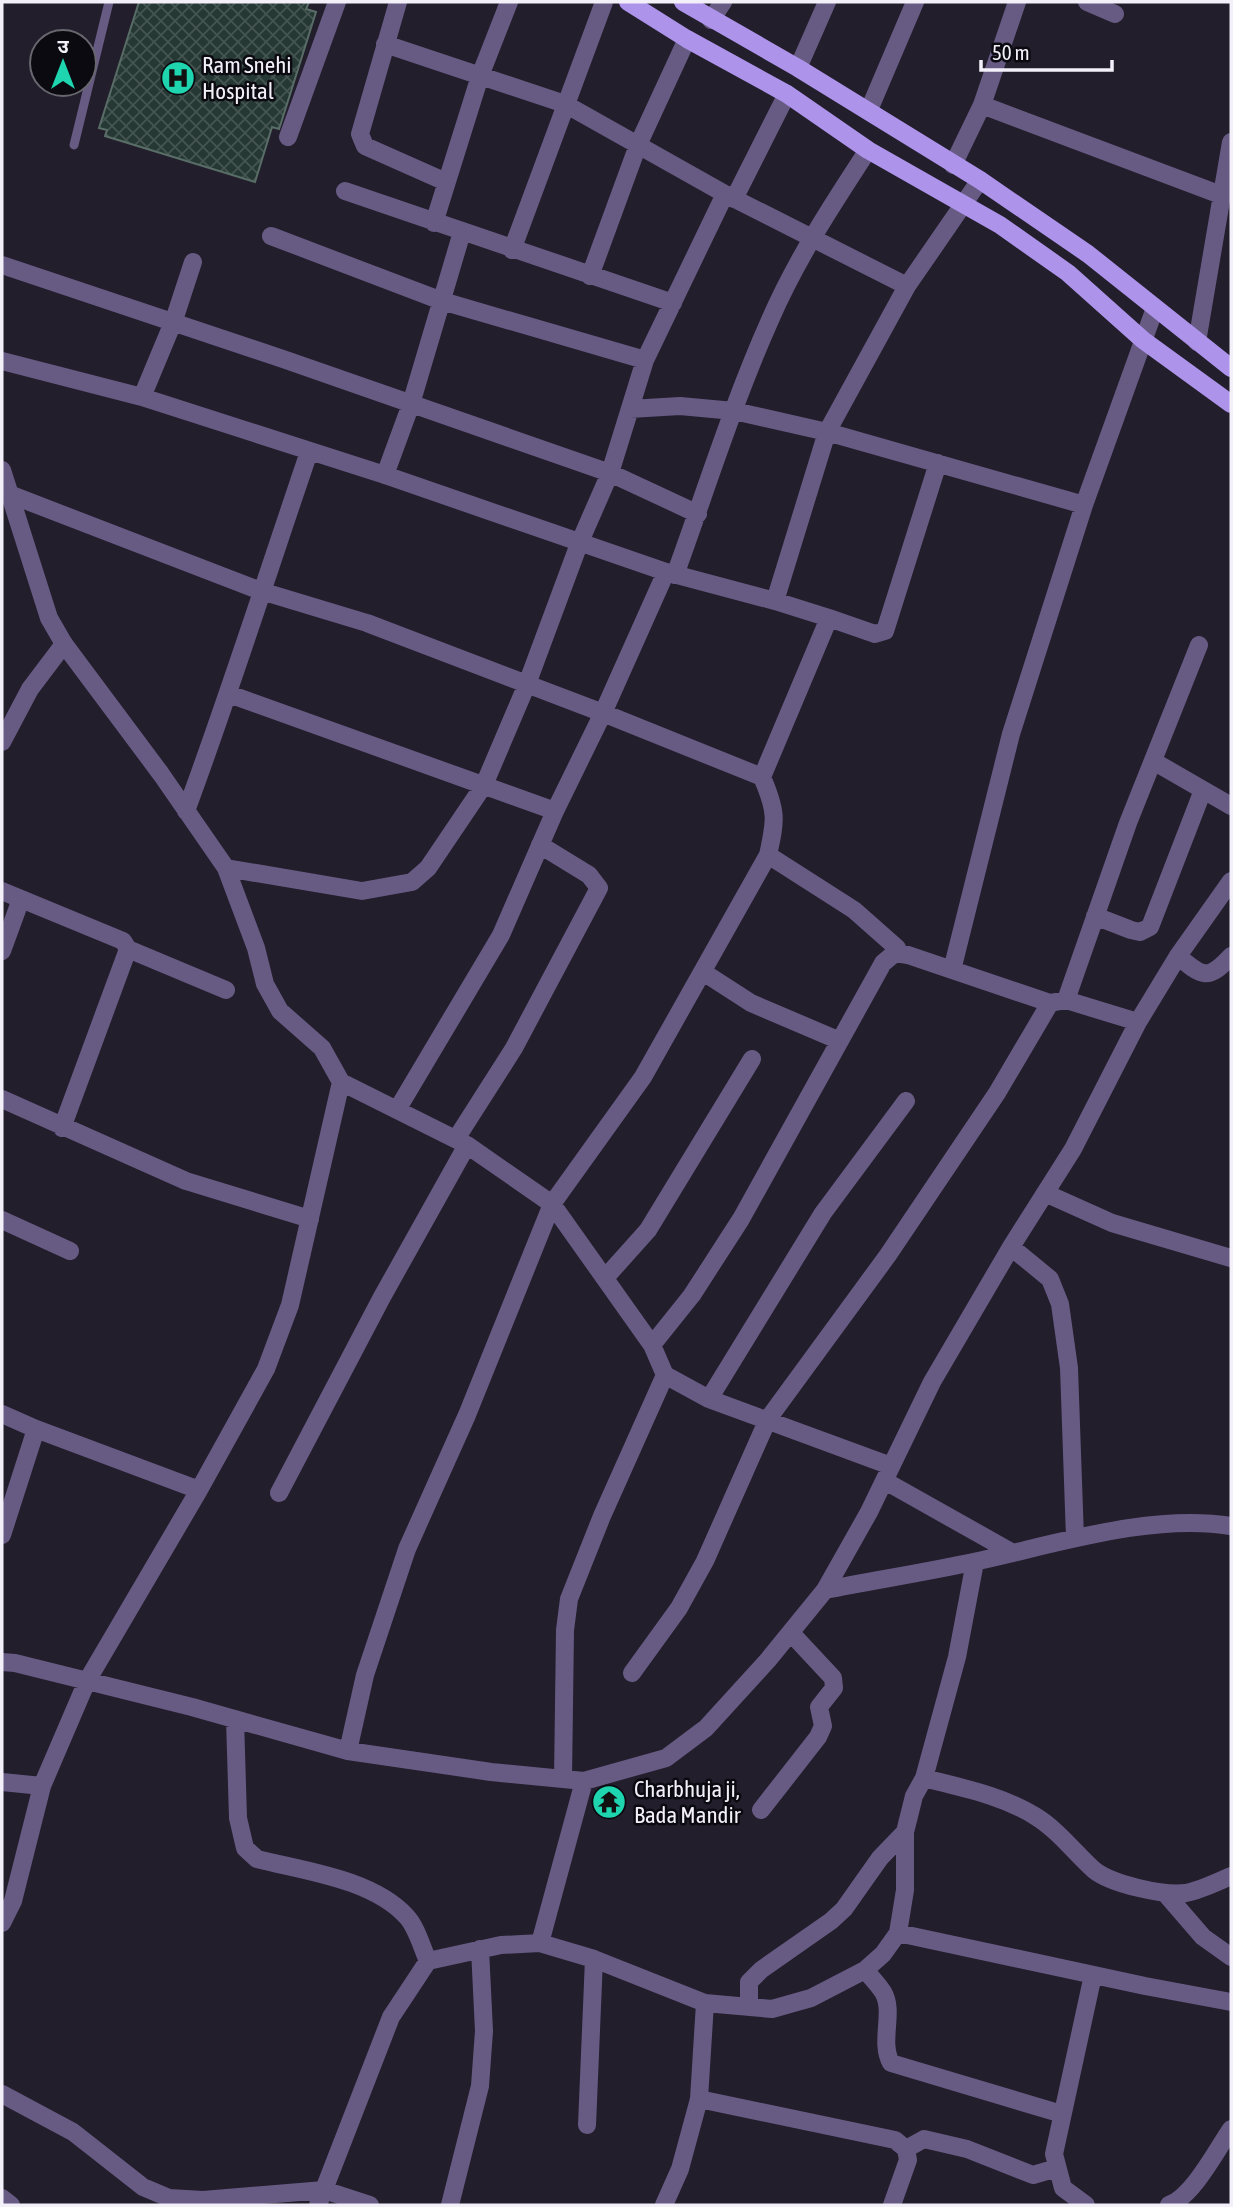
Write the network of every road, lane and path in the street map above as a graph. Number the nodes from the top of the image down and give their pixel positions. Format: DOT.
graph roads {
  1 [pos="109,2"];
  2 [pos="337,2"];
  3 [pos="398,2"];
  4 [pos="509,2"];
  5 [pos="604,2"];
  6 [pos="628,2"];
  7 [pos="683,2"];
  8 [pos="723,2"];
  9 [pos="827,2"];
  10 [pos="915,2"];
  11 [pos="1017,2"];
  12 [pos="1087,2"];
  13 [pos="1115,14"];
  14 [pos="711,20"];
  15 [pos="687,39"];
  16 [pos="385,44"];
  17 [pos="798,68"];
  18 [pos="480,76"];
  19 [pos="787,94"];
  20 [pos="565,104"];
  21 [pos="982,105"];
  22 [pos="869,110"];
  23 [pos="288,137"];
  24 [pos="1231,142"];
  25 [pos="74,145"];
  26 [pos="638,145"];
  27 [pos="868,150"];
  28 [pos="953,165"];
  29 [pos="980,180"];
  30 [pos="446,182"];
  31 [pos="345,191"];
  32 [pos="1220,195"];
  33 [pos="730,197"];
  34 [pos="965,205"];
  35 [pos="434,223"];
  36 [pos="462,232"];
  37 [pos="271,236"];
  38 [pos="811,238"];
  39 [pos="512,250"];
  40 [pos="193,262"];
  41 [pos="2,265"];
  42 [pos="590,276"];
  43 [pos="907,286"];
  44 [pos="442,301"];
  45 [pos="673,303"];
  46 [pos="1155,308"];
  47 [pos="173,322"];
  48 [pos="1143,340"];
  49 [pos="1197,342"];
  50 [pos="645,360"];
  51 [pos="2,361"];
  52 [pos="1231,368"];
  53 [pos="142,397"];
  54 [pos="411,404"];
  55 [pos="1231,404"];
  56 [pos="630,409"];
  57 [pos="734,411"];
  58 [pos="827,432"];
  59 [pos="309,452"];
  60 [pos="938,463"];
  61 [pos="2,471"];
  62 [pos="610,473"];
  63 [pos="385,475"];
  64 [pos="9,494"];
  65 [pos="1084,505"];
  66 [pos="698,514"];
  67 [pos="579,544"];
  68 [pos="671,574"];
  69 [pos="261,591"];
  70 [pos="775,601"];
  71 [pos="829,618"];
  72 [pos="64,645"];
  73 [pos="1199,645"];
  74 [pos="527,684"];
  75 [pos="229,694"];
  76 [pos="603,713"];
  77 [pos="2,742"];
  78 [pos="1153,761"];
  79 [pos="762,777"];
  80 [pos="484,785"];
  81 [pos="1203,790"];
  82 [pos="1231,806"];
  83 [pos="186,811"];
  84 [pos="555,811"];
  85 [pos="540,845"];
  86 [pos="768,855"];
  87 [pos="226,868"];
  88 [pos="1231,881"];
  89 [pos="2,891"];
  90 [pos="21,899"];
  91 [pos="1095,916"];
  92 [pos="128,949"];
  93 [pos="2,951"];
  94 [pos="895,953"];
  95 [pos="1178,956"];
  96 [pos="1231,956"];
  97 [pos="952,970"];
  98 [pos="703,972"];
  99 [pos="226,990"];
  100 [pos="1058,1002"];
  101 [pos="1138,1022"];
  102 [pos="840,1041"];
  103 [pos="752,1059"];
  104 [pos="341,1082"];
  105 [pos="2,1099"];
  106 [pos="906,1101"];
  107 [pos="397,1110"];
  108 [pos="62,1128"];
  109 [pos="461,1142"];
  110 [pos="1045,1193"];
  111 [pos="552,1205"];
  112 [pos="310,1219"];
  113 [pos="2,1220"];
  114 [pos="1011,1247"];
  115 [pos="70,1251"];
  116 [pos="1231,1258"];
  117 [pos="605,1278"];
  118 [pos="652,1345"];
  119 [pos="665,1375"];
  120 [pos="709,1399"];
  121 [pos="2,1414"];
  122 [pos="768,1419"];
  123 [pos="36,1429"];
  124 [pos="888,1474"];
  125 [pos="199,1490"];
  126 [pos="279,1493"];
  127 [pos="1231,1526"];
  128 [pos="2,1535"];
  129 [pos="1075,1538"];
  130 [pos="1013,1553"];
  131 [pos="975,1562"];
  132 [pos="825,1590"];
  133 [pos="791,1633"];
  134 [pos="2,1662"];
  135 [pos="632,1673"];
  136 [pos="87,1681"];
  137 [pos="234,1719"];
  138 [pos="348,1751"];
  139 [pos="924,1778"];
  140 [pos="563,1779"];
  141 [pos="584,1781"];
  142 [pos="2,1782"];
  143 [pos="42,1786"];
  144 [pos="761,1810"];
  145 [pos="905,1832"];
  146 [pos="1231,1877"];
  147 [pos="1165,1893"];
  148 [pos="2,1923"];
  149 [pos="898,1933"];
  150 [pos="540,1943"];
  151 [pos="480,1949"];
  152 [pos="1231,1958"];
  153 [pos="594,1959"];
  154 [pos="428,1961"];
  155 [pos="865,1970"];
  156 [pos="1093,1975"];
  157 [pos="1231,2002"];
  158 [pos="705,2003"];
  159 [pos="749,2007"];
  160 [pos="2,2094"];
  161 [pos="699,2099"];
  162 [pos="1062,2114"];
  163 [pos="586,2125"];
  164 [pos="1231,2129"];
  165 [pos="906,2150"];
  166 [pos="1056,2168"];
  167 [pos="2,2197"];
  168 [pos="321,2197"];
  169 [pos="11,2205"];
  170 [pos="370,2205"];
  171 [pos="450,2205"];
  172 [pos="664,2205"];
  173 [pos="892,2205"];
  174 [pos="1086,2205"];
  175 [pos="1101,2205"];
  176 [pos="1169,2205"];
  1 -- 25 [label="lane"];
  2 -- 23 [label="street"];
  3 -- 16 [label="street"];
  4 -- 18 [label="street"];
  5 -- 20 [label="street"];
  6 -- 15 [label="main road"];
  7 -- 14 [label="main road"];
  8 -- 14 [label="street"];
  9 -- 17 [label="street"];
  10 -- 22 [label="street"];
  11 -- 21 [label="street"];
  12 -- 13 [label="street"];
  14 -- 17 [label="main road"];
  15 -- 19 [label="main road"];
  15 -- 26 [label="street"];
  16 -- 18 [label="street"];
  16 -- 30 [label="street"];
  17 -- 22 [label="main road"];
  18 -- 20 [label="street"];
  18 -- 30 [label="street"];
  19 -- 27 [label="main road"];
  19 -- 33 [label="street"];
  20 -- 26 [label="street"];
  20 -- 39 [label="street"];
  21 -- 28 [label="street"];
  21 -- 32 [label="street"];
  22 -- 28 [label="main road"];
  24 -- 32 [label="street"];
  26 -- 33 [label="street"];
  26 -- 42 [label="street"];
  27 -- 34 [label="main road"];
  27 -- 38 [label="street"];
  28 -- 29 [label="main road"];
  29 -- 34 [label="street"];
  29 -- 46 [label="main road"];
  30 -- 35 [label="street"];
  31 -- 35 [label="street"];
  32 -- 49 [label="street"];
  33 -- 38 [label="street"];
  33 -- 45 [label="street"];
  34 -- 43 [label="street"];
  34 -- 48 [label="main road"];
  35 -- 36 [label="street"];
  36 -- 39 [label="street"];
  36 -- 44 [label="street"];
  37 -- 44 [label="street"];
  38 -- 43 [label="street"];
  38 -- 57 [label="street"];
  39 -- 42 [label="street"];
  40 -- 47 [label="street"];
  41 -- 47 [label="street"];
  42 -- 45 [label="street"];
  43 -- 58 [label="street"];
  44 -- 50 [label="street"];
  44 -- 54 [label="street"];
  45 -- 50 [label="street"];
  46 -- 48 [label="street"];
  46 -- 49 [label="main road"];
  47 -- 53 [label="street"];
  47 -- 54 [label="street"];
  48 -- 55 [label="main road"];
  48 -- 65 [label="street"];
  49 -- 52 [label="main road"];
  50 -- 56 [label="street"];
  51 -- 53 [label="street"];
  53 -- 59 [label="street"];
  54 -- 62 [label="street"];
  54 -- 63 [label="street"];
  56 -- 57 [label="street"];
  56 -- 62 [label="street"];
  57 -- 58 [label="street"];
  57 -- 66 [label="street"];
  58 -- 60 [label="street"];
  58 -- 70 [label="street"];
  59 -- 63 [label="street"];
  59 -- 69 [label="street"];
  60 -- 65 [label="street"];
  60 -- 71 [label="street"];
  61 -- 64 [label="street"];
  62 -- 66 [label="street"];
  62 -- 67 [label="street"];
  63 -- 67 [label="street"];
  64 -- 69 [label="street"];
  64 -- 72 [label="street"];
  65 -- 97 [label="street"];
  66 -- 68 [label="street"];
  67 -- 68 [label="street"];
  67 -- 74 [label="street"];
  68 -- 70 [label="street"];
  68 -- 76 [label="street"];
  69 -- 74 [label="street"];
  69 -- 75 [label="street"];
  70 -- 71 [label="street"];
  71 -- 79 [label="street"];
  72 -- 77 [label="street"];
  72 -- 83 [label="street"];
  73 -- 78 [label="street"];
  74 -- 76 [label="street"];
  74 -- 80 [label="street"];
  75 -- 80 [label="street"];
  75 -- 83 [label="street"];
  76 -- 79 [label="street"];
  76 -- 84 [label="street"];
  78 -- 81 [label="street"];
  78 -- 91 [label="street"];
  79 -- 86 [label="street"];
  80 -- 84 [label="street"];
  80 -- 87 [label="street"];
  81 -- 82 [label="street"];
  81 -- 91 [label="street"];
  83 -- 87 [label="street"];
  84 -- 85 [label="street"];
  85 -- 107 [label="street"];
  85 -- 109 [label="street"];
  86 -- 94 [label="street"];
  86 -- 98 [label="street"];
  87 -- 104 [label="street"];
  88 -- 95 [label="street"];
  89 -- 90 [label="street"];
  90 -- 92 [label="street"];
  90 -- 93 [label="street"];
  91 -- 100 [label="street"];
  92 -- 99 [label="street"];
  92 -- 108 [label="street"];
  94 -- 97 [label="street"];
  94 -- 102 [label="street"];
  95 -- 96 [label="street"];
  95 -- 101 [label="street"];
  97 -- 100 [label="street"];
  98 -- 102 [label="street"];
  98 -- 111 [label="street"];
  100 -- 101 [label="street"];
  100 -- 122 [label="street"];
  101 -- 110 [label="street"];
  102 -- 118 [label="street"];
  103 -- 117 [label="street"];
  104 -- 107 [label="street"];
  104 -- 112 [label="street"];
  105 -- 108 [label="street"];
  106 -- 120 [label="street"];
  107 -- 109 [label="street"];
  108 -- 112 [label="street"];
  109 -- 111 [label="street"];
  109 -- 126 [label="street"];
  110 -- 114 [label="street"];
  110 -- 116 [label="street"];
  111 -- 117 [label="street"];
  111 -- 138 [label="street"];
  112 -- 125 [label="street"];
  113 -- 115 [label="street"];
  114 -- 124 [label="street"];
  114 -- 129 [label="street"];
  117 -- 118 [label="street"];
  118 -- 119 [label="street"];
  119 -- 120 [label="street"];
  119 -- 140 [label="street"];
  120 -- 122 [label="street"];
  121 -- 123 [label="street"];
  122 -- 124 [label="street"];
  122 -- 135 [label="street"];
  123 -- 125 [label="street"];
  123 -- 128 [label="street"];
  124 -- 130 [label="street"];
  124 -- 132 [label="street"];
  125 -- 136 [label="street"];
  127 -- 129 [label="street"];
  129 -- 130 [label="street"];
  130 -- 131 [label="street"];
  131 -- 132 [label="street"];
  131 -- 139 [label="street"];
  132 -- 133 [label="street"];
  133 -- 141 [label="street"];
  133 -- 144 [label="street"];
  134 -- 136 [label="street"];
  136 -- 137 [label="street"];
  136 -- 143 [label="street"];
  137 -- 138 [label="street"];
  137 -- 154 [label="street"];
  138 -- 140 [label="street"];
  139 -- 145 [label="street"];
  139 -- 147 [label="street"];
  140 -- 141 [label="street"];
  141 -- 150 [label="street"];
  142 -- 143 [label="street"];
  143 -- 148 [label="street"];
  145 -- 149 [label="street"];
  145 -- 159 [label="street"];
  146 -- 147 [label="street"];
  147 -- 152 [label="street"];
  149 -- 155 [label="street"];
  149 -- 156 [label="street"];
  150 -- 151 [label="street"];
  150 -- 153 [label="street"];
  151 -- 154 [label="street"];
  151 -- 171 [label="street"];
  153 -- 158 [label="street"];
  153 -- 163 [label="street"];
  154 -- 168 [label="street"];
  155 -- 159 [label="street"];
  155 -- 162 [label="street"];
  156 -- 157 [label="street"];
  156 -- 162 [label="street"];
  158 -- 159 [label="street"];
  158 -- 161 [label="street"];
  160 -- 168 [label="street"];
  161 -- 165 [label="street"];
  161 -- 172 [label="street"];
  162 -- 166 [label="street"];
  164 -- 176 [label="street"];
  165 -- 166 [label="street"];
  165 -- 173 [label="street"];
  166 -- 174 [label="street"];
  167 -- 169 [label="street"];
  168 -- 170 [label="street"];
  174 -- 175 [label="street"];
}
